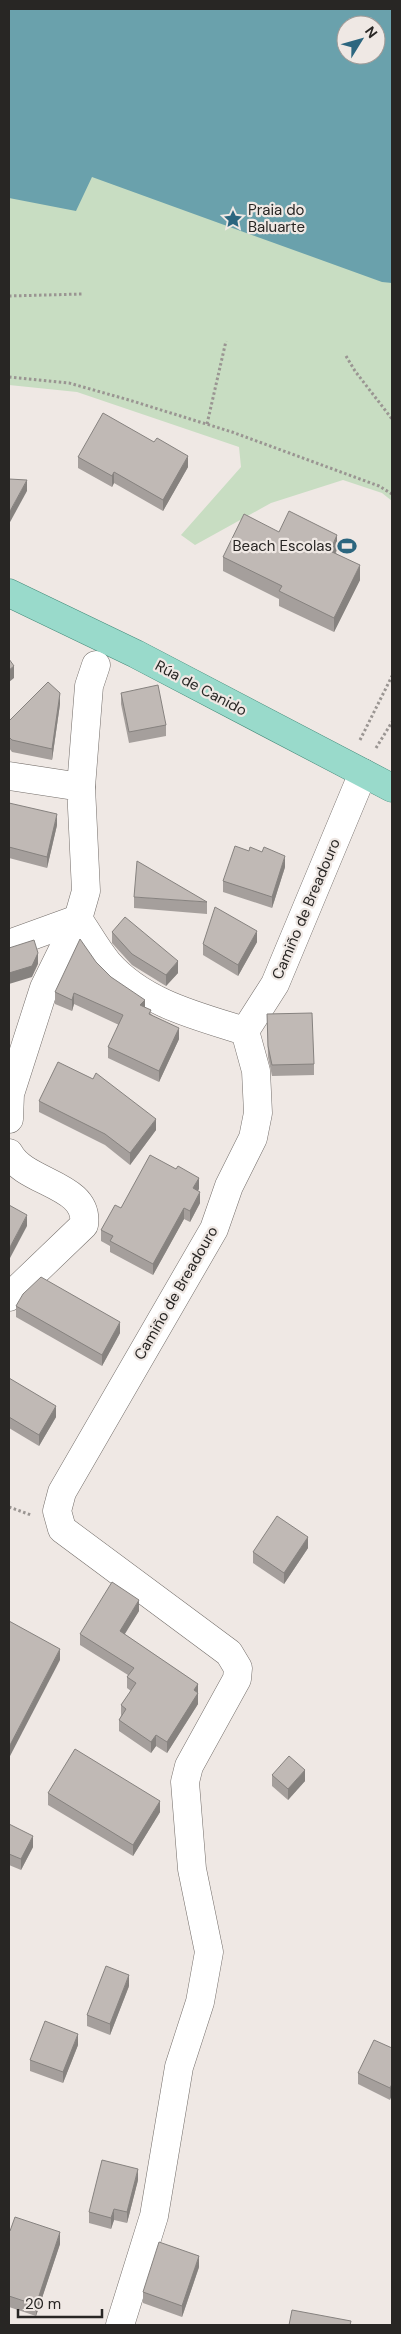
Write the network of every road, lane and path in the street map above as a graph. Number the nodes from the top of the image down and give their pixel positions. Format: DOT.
graph roads {
  1 [pos="82,294"];
  2 [pos="9,296"];
  3 [pos="226,341"];
  4 [pos="346,356"];
  5 [pos="9,377"];
  6 [pos="392,419"];
  7 [pos="206,424"];
  8 [pos="392,494"];
  9 [pos="9,592"];
  10 [pos="96,664"];
  11 [pos="392,676"];
  12 [pos="392,722"];
  13 [pos="365,757"];
  14 [pos="9,776"];
  15 [pos="81,787"];
  16 [pos="392,788"];
  17 [pos="78,918"];
  18 [pos="9,944"];
  19 [pos="245,1031"];
  20 [pos="9,1119"];
  21 [pos="9,1154"];
  22 [pos="9,1297"];
  23 [pos="120,2325"];
  1 -- 2 [label="path"];
  3 -- 7 [label="path"];
  4 -- 6 [label="path"];
  5 -- 7 [label="path"];
  7 -- 8 [label="path"];
  9 -- 13 [label="main road, Rúa de Canido"];
  10 -- 15 [label="street"];
  11 -- 13 [label="path"];
  12 -- 13 [label="path"];
  13 -- 16 [label="main road, Rúa de Canido"];
  13 -- 19 [label="street, Camiño de Breadouro"];
  14 -- 15 [label="street"];
  15 -- 17 [label="street"];
  17 -- 18 [label="street"];
  17 -- 19 [label="street"];
  17 -- 20 [label="street"];
  19 -- 23 [label="street, Camiño de Breadouro"];
  21 -- 22 [label="street"];
}
